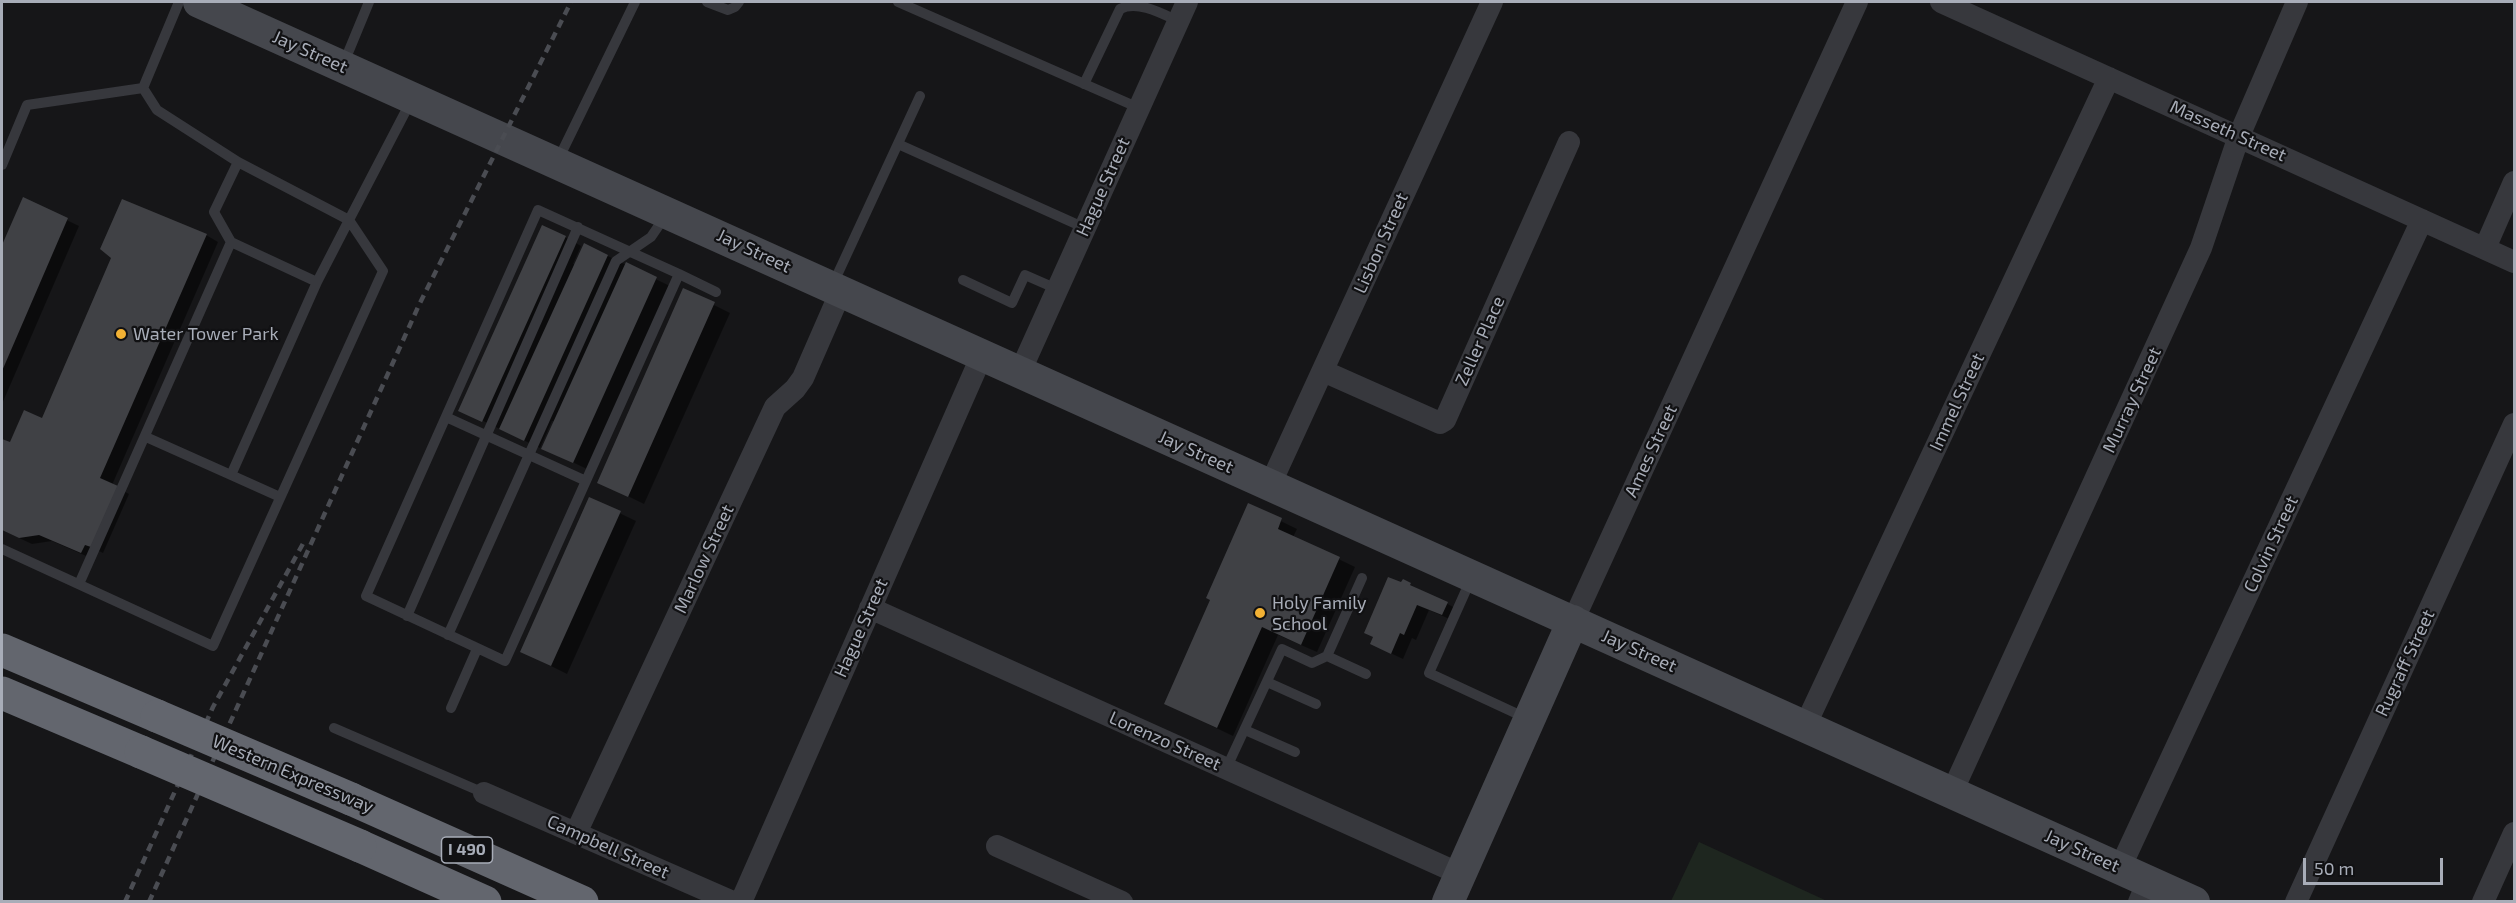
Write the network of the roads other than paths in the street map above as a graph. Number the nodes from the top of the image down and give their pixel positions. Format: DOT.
graph roads {
  1 [pos="179,2"];
  2 [pos="369,2"];
  3 [pos="635,2"];
  4 [pos="707,2"];
  5 [pos="739,2"];
  6 [pos="898,2"];
  7 [pos="1492,2"];
  8 [pos="1857,2"];
  9 [pos="1941,2"];
  10 [pos="2297,2"];
  11 [pos="211,4"];
  12 [pos="1183,11"];
  13 [pos="342,66"];
  14 [pos="2109,78"];
  15 [pos="1083,84"];
  16 [pos="143,88"];
  17 [pos="920,96"];
  18 [pos="412,98"];
  19 [pos="1139,108"];
  20 [pos="2239,136"];
  21 [pos="1569,142"];
  22 [pos="898,144"];
  23 [pos="238,162"];
  24 [pos="556,163"];
  25 [pos="2,165"];
  26 [pos="2514,182"];
  27 [pos="668,212"];
  28 [pos="2422,219"];
  29 [pos="349,220"];
  30 [pos="578,227"];
  31 [pos="1085,228"];
  32 [pos="231,242"];
  33 [pos="2485,248"];
  34 [pos="633,251"];
  35 [pos="2514,262"];
  36 [pos="679,274"];
  37 [pos="963,280"];
  38 [pos="317,282"];
  39 [pos="836,289"];
  40 [pos="1057,289"];
  41 [pos="716,292"];
  42 [pos="982,355"];
  43 [pos="1323,371"];
  44 [pos="1020,372"];
  45 [pos="446,417"];
  46 [pos="2514,424"];
  47 [pos="486,436"];
  48 [pos="146,437"];
  49 [pos="530,456"];
  50 [pos="231,475"];
  51 [pos="586,481"];
  52 [pos="1270,485"];
  53 [pos="280,497"];
  54 [pos="2,549"];
  55 [pos="1472,576"];
  56 [pos="1362,578"];
  57 [pos="79,585"];
  58 [pos="870,608"];
  59 [pos="407,616"];
  60 [pos="1572,621"];
  61 [pos="448,635"];
  62 [pos="477,649"];
  63 [pos="2,650"];
  64 [pos="1327,656"];
  65 [pos="1366,674"];
  66 [pos="1267,682"];
  67 [pos="2,693"];
  68 [pos="1316,704"];
  69 [pos="451,708"];
  70 [pos="1529,719"];
  71 [pos="1805,726"];
  72 [pos="334,728"];
  73 [pos="1245,730"];
  74 [pos="1295,752"];
  75 [pos="1226,769"];
  76 [pos="1952,792"];
  77 [pos="484,793"];
  78 [pos="576,833"];
  79 [pos="2514,833"];
  80 [pos="997,846"];
  81 [pos="474,853"];
  82 [pos="2120,868"];
  83 [pos="1454,888"];
  84 [pos="2144,891"];
  85 [pos="485,902"];
  86 [pos="582,902"];
  87 [pos="603,902"];
  88 [pos="733,902"];
  89 [pos="741,902"];
  90 [pos="1122,902"];
  91 [pos="2194,902"];
  92 [pos="2296,902"];
  93 [pos="2483,902"];
  1 -- 16 [label="lane"];
  2 -- 13 [label="lane"];
  3 -- 24 [label="lane"];
  4 -- 5 [label="lane"];
  6 -- 15 [label="lane"];
  7 -- 43 [label="street, Lisbon Street"];
  8 -- 60 [label="street, Ames Street"];
  9 -- 14 [label="street, Masseth Street"];
  10 -- 20 [label="street, Murray Street"];
  11 -- 13 [label="street, Jay Street"];
  12 -- 15 [label="lane"];
  12 -- 19 [label="street, Hague Street"];
  13 -- 18 [label="street, Jay Street"];
  14 -- 20 [label="street, Masseth Street"];
  14 -- 71 [label="street, Immel Street"];
  15 -- 19 [label="lane"];
  16 -- 23 [label="lane"];
  16 -- 25 [label="lane"];
  17 -- 22 [label="lane"];
  18 -- 24 [label="street, Jay Street"];
  18 -- 29 [label="lane"];
  19 -- 31 [label="street, Hague Street"];
  20 -- 28 [label="street, Masseth Street"];
  20 -- 76 [label="street, Murray Street"];
  21 -- 43 [label="street, Zeller Place"];
  22 -- 31 [label="lane"];
  22 -- 39 [label="lane"];
  23 -- 29 [label="lane"];
  23 -- 32 [label="lane"];
  24 -- 27 [label="street, Jay Street"];
  26 -- 33 [label="street"];
  27 -- 34 [label="lane"];
  27 -- 39 [label="street, Jay Street"];
  28 -- 33 [label="street, Masseth Street"];
  28 -- 82 [label="street, Colvin Street"];
  29 -- 38 [label="lane"];
  29 -- 53 [label="lane"];
  30 -- 34 [label="lane"];
  30 -- 45 [label="lane"];
  30 -- 47 [label="lane"];
  31 -- 40 [label="street, Hague Street"];
  32 -- 38 [label="lane"];
  32 -- 48 [label="lane"];
  33 -- 35 [label="street, Masseth Street"];
  34 -- 36 [label="lane"];
  34 -- 49 [label="lane"];
  36 -- 41 [label="lane"];
  36 -- 51 [label="lane"];
  37 -- 40 [label="lane"];
  38 -- 50 [label="lane"];
  39 -- 42 [label="street, Jay Street"];
  39 -- 78 [label="street, Marlow Street"];
  40 -- 44 [label="street, Hague Street"];
  42 -- 44 [label="street, Jay Street"];
  42 -- 58 [label="street, Hague Street"];
  43 -- 52 [label="street, Lisbon Street"];
  44 -- 52 [label="street, Jay Street"];
  45 -- 47 [label="lane"];
  45 -- 59 [label="lane"];
  46 -- 92 [label="street, Rugraff Street"];
  47 -- 49 [label="lane"];
  47 -- 59 [label="lane"];
  48 -- 50 [label="lane"];
  48 -- 57 [label="lane"];
  49 -- 51 [label="lane"];
  49 -- 61 [label="lane"];
  50 -- 53 [label="lane"];
  51 -- 62 [label="lane"];
  52 -- 55 [label="street, Jay Street"];
  53 -- 57 [label="lane"];
  54 -- 57 [label="lane"];
  55 -- 60 [label="street, Jay Street"];
  55 -- 70 [label="lane"];
  56 -- 64 [label="lane"];
  58 -- 75 [label="street, Lorenzo Street"];
  58 -- 89 [label="street, Hague Street"];
  59 -- 61 [label="lane"];
  60 -- 70 [label="street, Ames Street"];
  60 -- 71 [label="street, Jay Street"];
  61 -- 62 [label="lane"];
  62 -- 69 [label="lane"];
  63 -- 81 [label="highway, Western Expressway / I 490, bridge"];
  64 -- 65 [label="lane"];
  64 -- 66 [label="lane"];
  66 -- 68 [label="lane"];
  66 -- 73 [label="lane"];
  67 -- 85 [label="highway, I 490, bridge"];
  70 -- 83 [label="street, Ames Street"];
  71 -- 76 [label="street, Jay Street"];
  72 -- 77 [label="lane"];
  73 -- 74 [label="lane"];
  73 -- 75 [label="lane"];
  75 -- 83 [label="street, Lorenzo Street"];
  76 -- 82 [label="street, Jay Street"];
  77 -- 78 [label="street, Campbell Street"];
  78 -- 88 [label="street, Campbell Street"];
  79 -- 93 [label="street"];
  80 -- 90 [label="street"];
  81 -- 86 [label="highway, Western Expressway / I 490"];
  81 -- 87 [label="highway"];
  82 -- 84 [label="street, Jay Street"];
  84 -- 91 [label="street, Jay Street"];
}
